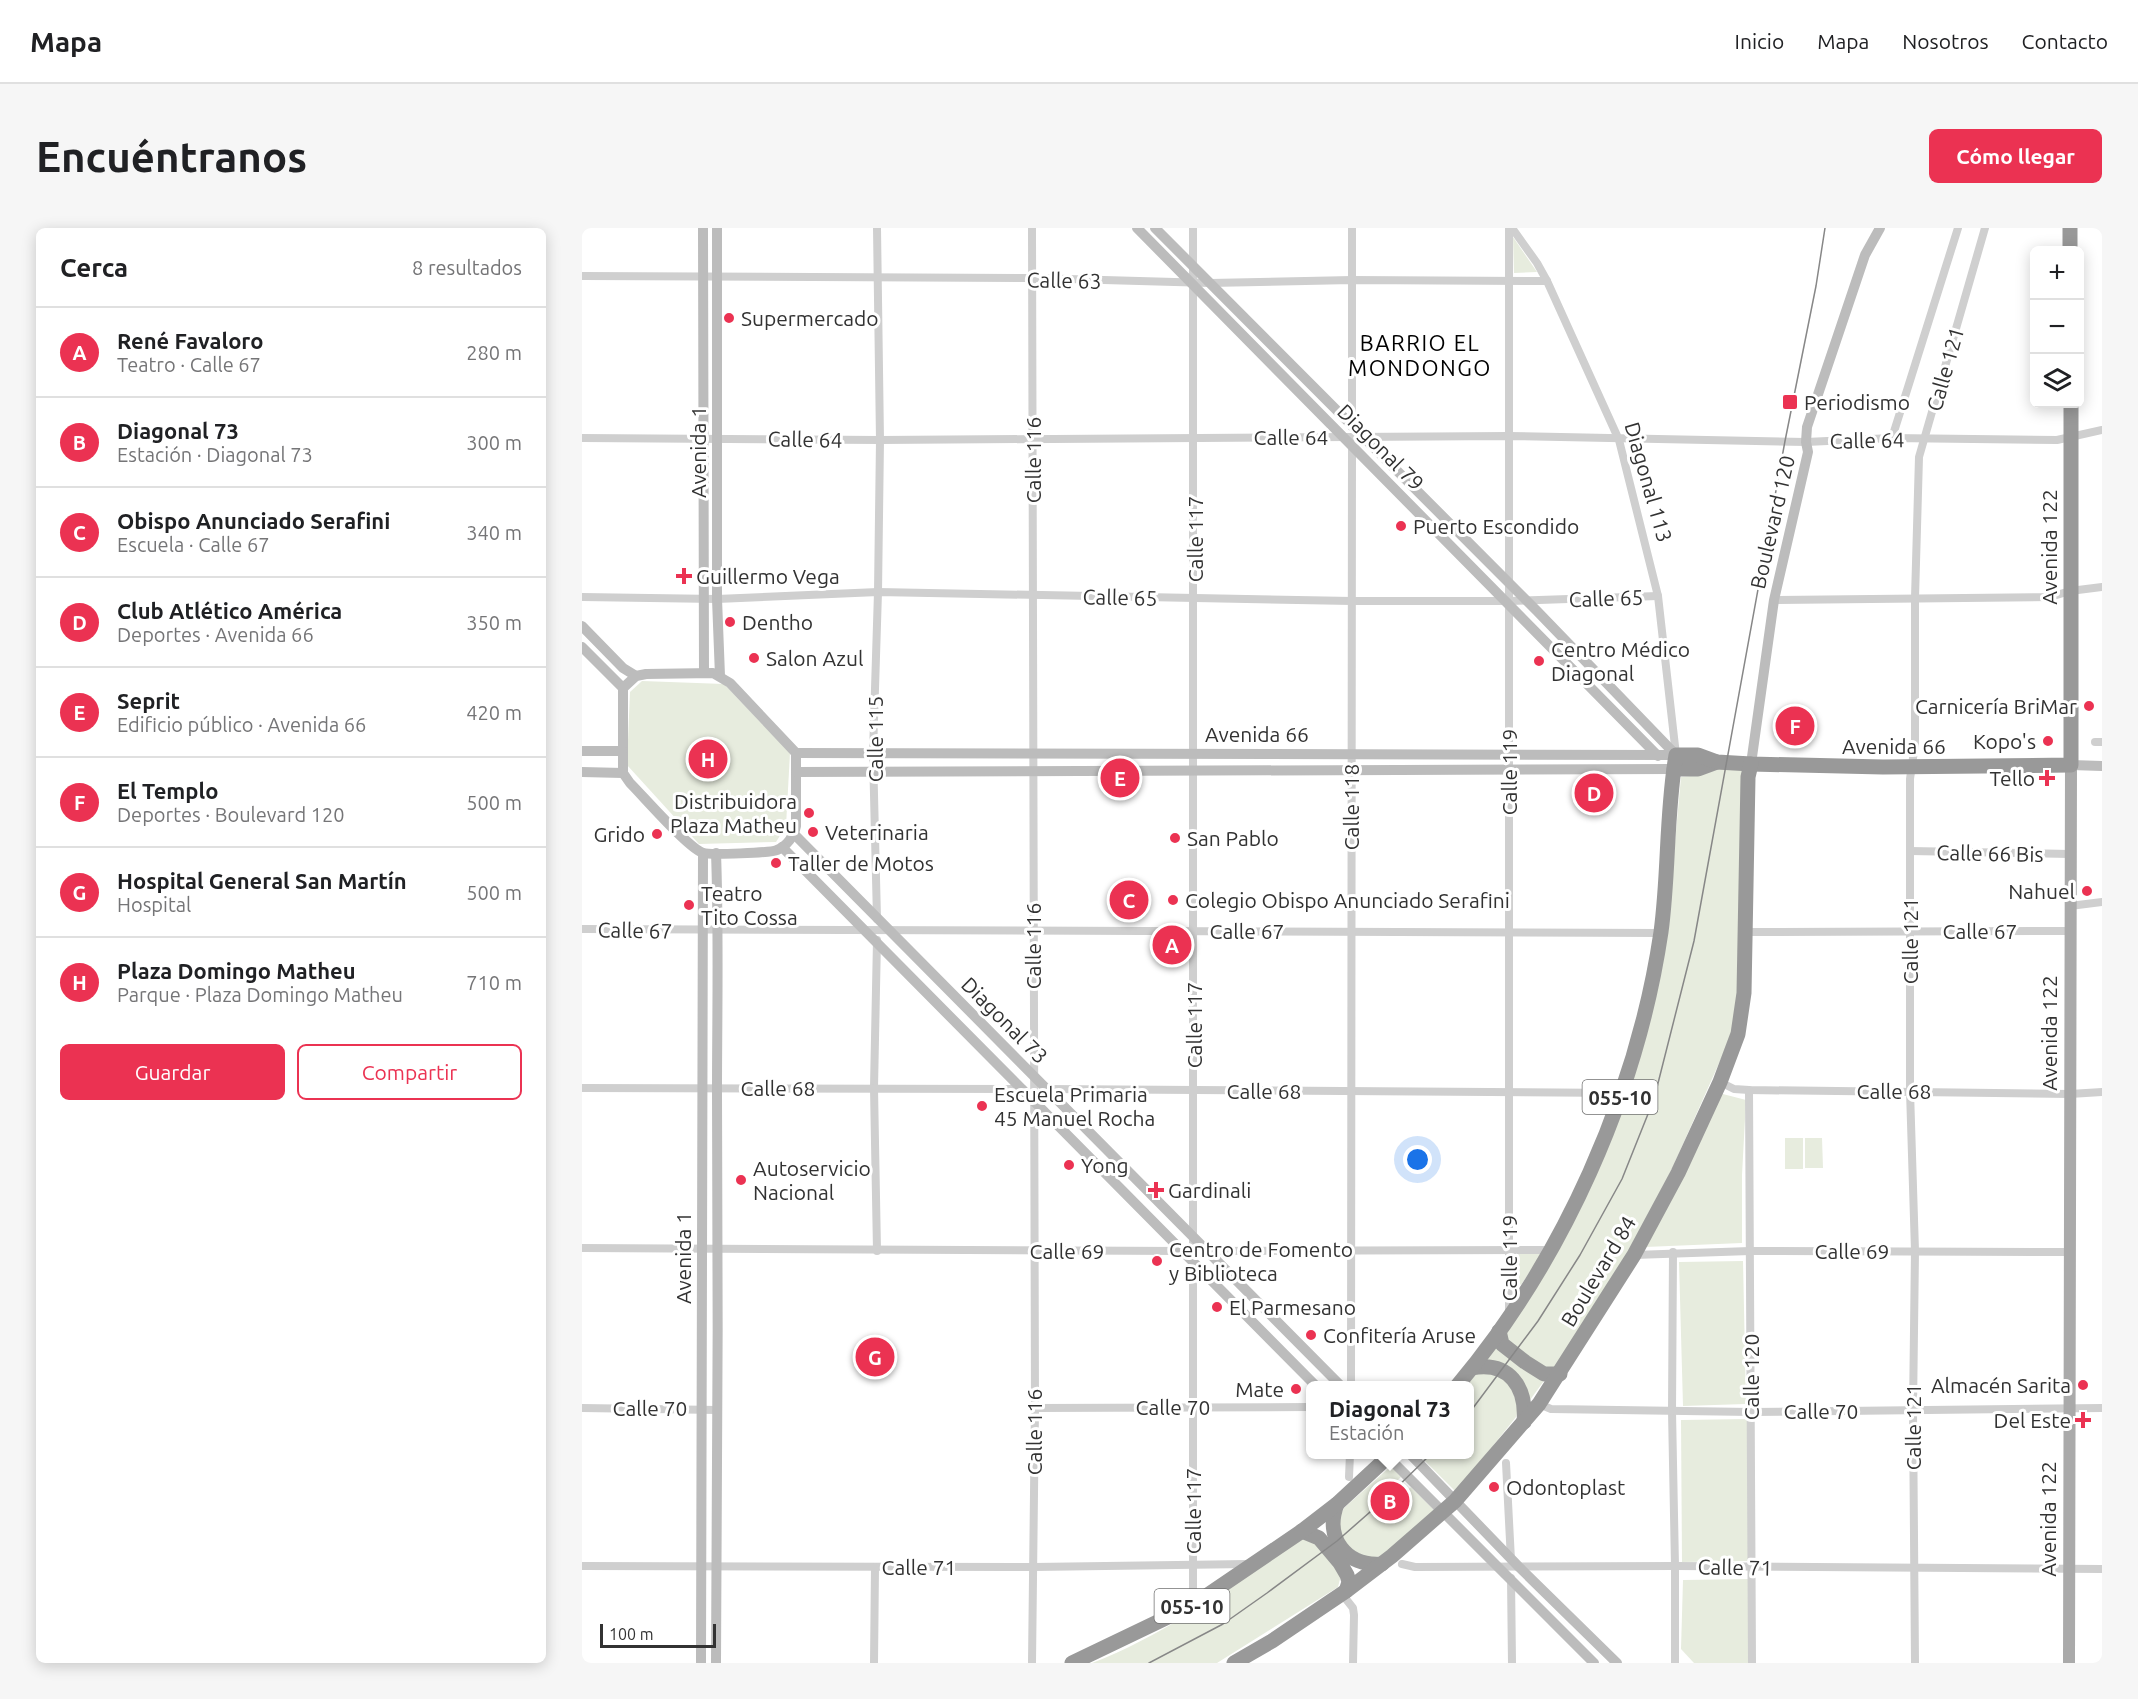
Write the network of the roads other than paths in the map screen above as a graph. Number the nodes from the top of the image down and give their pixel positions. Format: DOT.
graph roads {
  1 [pos="703,228"];
  2 [pos="717,228"];
  3 [pos="877,228"];
  4 [pos="1032,228"];
  5 [pos="1137,228"];
  6 [pos="1155,228"];
  7 [pos="1193,228"];
  8 [pos="1352,228"];
  9 [pos="1511,228"];
  10 [pos="1880,228"];
  11 [pos="1958,228"];
  12 [pos="1985,228"];
  13 [pos="2070,228"];
  14 [pos="2070,246"];
  15 [pos="1193,266"];
  16 [pos="582,276"];
  17 [pos="703,276"];
  18 [pos="717,277"];
  19 [pos="876,278"];
  20 [pos="1033,278"];
  21 [pos="1352,280"];
  22 [pos="1509,280"];
  23 [pos="1547,280"];
  24 [pos="1192,283"];
  25 [pos="1210,283"];
  26 [pos="2071,408"];
  27 [pos="1352,425"];
  28 [pos="2102,430"];
  29 [pos="1509,436"];
  30 [pos="1195,437"];
  31 [pos="2072,437"];
  32 [pos="582,438"];
  33 [pos="1365,438"];
  34 [pos="1892,438"];
  35 [pos="704,439"];
  36 [pos="718,439"];
  37 [pos="880,440"];
  38 [pos="1033,440"];
  39 [pos="1350,440"];
  40 [pos="1619,440"];
  41 [pos="1923,440"];
  42 [pos="1806,442"];
  43 [pos="1509,583"];
  44 [pos="2102,587"];
  45 [pos="2070,591"];
  46 [pos="878,592"];
  47 [pos="1033,596"];
  48 [pos="1658,596"];
  49 [pos="582,597"];
  50 [pos="704,598"];
  51 [pos="1194,598"];
  52 [pos="1915,598"];
  53 [pos="717,599"];
  54 [pos="1527,600"];
  55 [pos="1774,600"];
  56 [pos="1352,601"];
  57 [pos="1507,602"];
  58 [pos="582,626"];
  59 [pos="582,647"];
  60 [pos="704,673"];
  61 [pos="636,676"];
  62 [pos="720,676"];
  63 [pos="623,688"];
  64 [pos="582,751"];
  65 [pos="622,751"];
  66 [pos="796,753"];
  67 [pos="873,753"];
  68 [pos="1033,753"];
  69 [pos="1352,754"];
  70 [pos="1509,754"];
  71 [pos="1194,755"];
  72 [pos="1657,755"];
  73 [pos="1675,762"];
  74 [pos="1751,764"];
  75 [pos="2071,765"];
  76 [pos="2102,766"];
  77 [pos="1912,768"];
  78 [pos="1352,770"];
  79 [pos="1509,770"];
  80 [pos="1033,771"];
  81 [pos="582,772"];
  82 [pos="796,772"];
  83 [pos="874,772"];
  84 [pos="1194,772"];
  85 [pos="623,773"];
  86 [pos="794,834"];
  87 [pos="782,847"];
  88 [pos="1910,851"];
  89 [pos="703,853"];
  90 [pos="716,853"];
  91 [pos="2070,854"];
  92 [pos="2102,902"];
  93 [pos="2070,906"];
  94 [pos="877,918"];
  95 [pos="582,929"];
  96 [pos="864,930"];
  97 [pos="877,930"];
  98 [pos="889,930"];
  99 [pos="704,931"];
  100 [pos="719,931"];
  101 [pos="1033,931"];
  102 [pos="1194,931"];
  103 [pos="2070,931"];
  104 [pos="1351,932"];
  105 [pos="1509,932"];
  106 [pos="1745,932"];
  107 [pos="1911,932"];
  108 [pos="1660,933"];
  109 [pos="877,944"];
  110 [pos="1034,1076"];
  111 [pos="1720,1082"];
  112 [pos="717,1087"];
  113 [pos="874,1088"];
  114 [pos="582,1089"];
  115 [pos="703,1089"];
  116 [pos="1047,1089"];
  117 [pos="1194,1090"];
  118 [pos="1749,1090"];
  119 [pos="1351,1091"];
  120 [pos="1910,1091"];
  121 [pos="1509,1092"];
  122 [pos="2102,1092"];
  123 [pos="1030,1093"];
  124 [pos="1622,1093"];
  125 [pos="2070,1094"];
  126 [pos="1194,1237"];
  127 [pos="582,1248"];
  128 [pos="702,1248"];
  129 [pos="718,1249"];
  130 [pos="1351,1250"];
  131 [pos="1509,1250"];
  132 [pos="1552,1250"];
  133 [pos="878,1251"];
  134 [pos="1208,1251"];
  135 [pos="1750,1251"];
  136 [pos="1914,1251"];
  137 [pos="1034,1252"];
  138 [pos="1674,1252"];
  139 [pos="2069,1252"];
  140 [pos="1190,1254"];
  141 [pos="1634,1255"];
  142 [pos="1509,1316"];
  143 [pos="1499,1331"];
  144 [pos="1472,1368"];
  145 [pos="1560,1374"];
  146 [pos="1311,1381"];
  147 [pos="1336,1381"];
  148 [pos="1351,1381"];
  149 [pos="1461,1381"];
  150 [pos="1539,1404"];
  151 [pos="1193,1407"];
  152 [pos="1306,1407"];
  153 [pos="582,1408"];
  154 [pos="1035,1408"];
  155 [pos="2069,1408"];
  156 [pos="2102,1408"];
  157 [pos="700,1409"];
  158 [pos="718,1410"];
  159 [pos="1913,1410"];
  160 [pos="1672,1411"];
  161 [pos="1751,1412"];
  162 [pos="1524,1422"];
  163 [pos="1350,1459"];
  164 [pos="1385,1459"];
  165 [pos="1391,1459"];
  166 [pos="1414,1459"];
  167 [pos="1506,1463"];
  168 [pos="1349,1477"];
  169 [pos="1455,1501"];
  170 [pos="1337,1504"];
  171 [pos="1443,1512"];
  172 [pos="1302,1531"];
  173 [pos="1255,1564"];
  174 [pos="1382,1564"];
  175 [pos="1402,1564"];
  176 [pos="1513,1564"];
  177 [pos="1193,1565"];
  178 [pos="582,1566"];
  179 [pos="1676,1566"];
  180 [pos="700,1567"];
  181 [pos="717,1567"];
  182 [pos="875,1567"];
  183 [pos="1034,1567"];
  184 [pos="1497,1567"];
  185 [pos="1752,1568"];
  186 [pos="1914,1569"];
  187 [pos="2069,1569"];
  188 [pos="2102,1569"];
  189 [pos="1511,1581"];
  190 [pos="1344,1593"];
  191 [pos="1193,1605"];
  192 [pos="1676,1652"];
  193 [pos="701,1663"];
  194 [pos="716,1663"];
  195 [pos="874,1663"];
  196 [pos="1032,1663"];
  197 [pos="1072,1663"];
  198 [pos="1234,1663"];
  199 [pos="1353,1663"];
  200 [pos="1512,1663"];
  201 [pos="1594,1663"];
  202 [pos="1617,1663"];
  203 [pos="1675,1663"];
  204 [pos="1682,1663"];
  205 [pos="1752,1663"];
  206 [pos="1915,1663"];
  207 [pos="2069,1663"];
  1 -- 17 [label="main road, Avenida 1"];
  2 -- 18 [label="main road, Avenida 1"];
  3 -- 19 [label="street, Calle 115"];
  4 -- 20 [label="street, Calle 116"];
  5 -- 24 [label="main road, Diagonal 79"];
  6 -- 15 [label="main road, Diagonal 79"];
  7 -- 15 [label="street, Calle 117"];
  8 -- 21 [label="street, Calle 118"];
  9 -- 22 [label="street, Calle 119"];
  9 -- 23 [label="street, Diagonal 113"];
  10 -- 42 [label="main road, Boulevard 120"];
  11 -- 34 [label="street, Calle 121"];
  12 -- 41 [label="street, Calle 121"];
  13 -- 14 [label="highway"];
  15 -- 24 [label="street, Calle 117"];
  15 -- 25 [label="main road, Diagonal 79"];
  16 -- 17 [label="street, Calle 63"];
  17 -- 18 [label="street, Calle 63"];
  17 -- 35 [label="main road, Avenida 1"];
  18 -- 19 [label="street, Calle 63"];
  18 -- 36 [label="main road, Avenida 1"];
  19 -- 20 [label="street, Calle 63"];
  19 -- 37 [label="street, Calle 115"];
  20 -- 24 [label="street, Calle 63"];
  20 -- 38 [label="street, Calle 116"];
  21 -- 22 [label="street, Calle 63"];
  21 -- 25 [label="street, Calle 63"];
  21 -- 27 [label="street, Calle 118"];
  22 -- 23 [label="street, Calle 63"];
  22 -- 29 [label="street, Calle 119"];
  23 -- 40 [label="street, Diagonal 113"];
  24 -- 25 [label="street, Calle 63"];
  24 -- 30 [label="street, Calle 117"];
  24 -- 39 [label="main road, Diagonal 79"];
  25 -- 27 [label="main road, Diagonal 79"];
  26 -- 31 [label="highway, Avenida 122"];
  27 -- 33 [label="main road, Diagonal 79"];
  27 -- 39 [label="street, Calle 118"];
  28 -- 31 [label="street, Calle 64"];
  29 -- 33 [label="street, Calle 64"];
  29 -- 40 [label="street, Calle 64"];
  29 -- 43 [label="street, Calle 119"];
  30 -- 38 [label="street, Calle 64"];
  30 -- 39 [label="street, Calle 64"];
  30 -- 51 [label="street, Calle 117"];
  31 -- 41 [label="street, Calle 64"];
  31 -- 45 [label="highway, Avenida 122"];
  32 -- 35 [label="street, Calle 64"];
  33 -- 39 [label="street, Calle 64"];
  33 -- 43 [label="main road, Diagonal 79"];
  34 -- 41 [label="street, Calle 64"];
  34 -- 42 [label="street, Calle 64"];
  35 -- 36 [label="street, Calle 64"];
  35 -- 50 [label="main road, Avenida 1"];
  36 -- 37 [label="street, Calle 64"];
  36 -- 53 [label="main road, Avenida 1"];
  37 -- 38 [label="street, Calle 64"];
  37 -- 46 [label="street, Calle 115"];
  38 -- 47 [label="street, Calle 116"];
  39 -- 56 [label="street, Calle 118"];
  39 -- 57 [label="main road, Diagonal 79"];
  40 -- 42 [label="street, Calle 64"];
  40 -- 48 [label="street, Diagonal 113"];
  41 -- 52 [label="street, Calle 121"];
  42 -- 55 [label="main road, Boulevard 120"];
  43 -- 54 [label="main road, Diagonal 79"];
  43 -- 57 [label="street, Calle 119"];
  44 -- 45 [label="street"];
  45 -- 52 [label="street"];
  45 -- 75 [label="highway, Avenida 122"];
  46 -- 47 [label="street, Calle 65"];
  46 -- 53 [label="street, Calle 65"];
  46 -- 67 [label="street, Calle 115"];
  47 -- 51 [label="street, Calle 65"];
  47 -- 68 [label="street, Calle 116"];
  48 -- 54 [label="street, Calle 65"];
  48 -- 73 [label="street, Diagonal 113"];
  49 -- 50 [label="street, Calle 65"];
  50 -- 53 [label="street, Calle 65"];
  50 -- 60 [label="main road, Avenida 1"];
  51 -- 56 [label="street, Calle 65"];
  51 -- 71 [label="street, Calle 117"];
  52 -- 55 [label="street"];
  52 -- 77 [label="street, Calle 121"];
  53 -- 62 [label="main road, Avenida 1"];
  54 -- 57 [label="street, Calle 65"];
  54 -- 73 [label="main road, Diagonal 79"];
  55 -- 74 [label="main road, Boulevard 120"];
  56 -- 57 [label="street, Calle 65"];
  56 -- 69 [label="street, Calle 118"];
  57 -- 70 [label="street, Calle 119"];
  57 -- 72 [label="main road, Diagonal 79"];
  58 -- 61 [label="main road"];
  59 -- 63 [label="main road"];
  60 -- 61 [label="main road"];
  60 -- 62 [label="main road"];
  61 -- 63 [label="main road"];
  62 -- 66 [label="main road"];
  63 -- 65 [label="main road"];
  64 -- 65 [label="main road"];
  65 -- 85 [label="main road"];
  66 -- 67 [label="main road, Avenida 66"];
  66 -- 82 [label="main road"];
  67 -- 68 [label="main road, Avenida 66"];
  67 -- 83 [label="street, Calle 115"];
  68 -- 71 [label="main road, Avenida 66"];
  68 -- 80 [label="street, Calle 116"];
  69 -- 70 [label="main road, Avenida 66"];
  69 -- 71 [label="main road, Avenida 66"];
  69 -- 78 [label="street, Calle 118"];
  70 -- 72 [label="main road, Avenida 66"];
  70 -- 79 [label="street, Calle 119"];
  71 -- 84 [label="street, Calle 117"];
  72 -- 73 [label="main road, Diagonal 79"];
  73 -- 74 [label="highway, Avenida 66"];
  73 -- 79 [label="main road, Avenida 66"];
  73 -- 108 [label="highway, 055-10"];
  74 -- 77 [label="highway, Avenida 66"];
  74 -- 106 [label="highway, Boulevard 84"];
  75 -- 76 [label="main road"];
  75 -- 77 [label="highway, Avenida 66"];
  75 -- 91 [label="main road, Avenida 122"];
  77 -- 88 [label="street, Calle 121"];
  78 -- 79 [label="main road, Avenida 66"];
  78 -- 84 [label="main road, Avenida 66"];
  78 -- 104 [label="street, Calle 118"];
  79 -- 105 [label="street, Calle 119"];
  80 -- 83 [label="main road, Avenida 66"];
  80 -- 84 [label="main road, Avenida 66"];
  80 -- 101 [label="street, Calle 116"];
  81 -- 85 [label="main road"];
  82 -- 83 [label="main road, Avenida 66"];
  82 -- 86 [label="main road"];
  83 -- 94 [label="street, Calle 115"];
  84 -- 102 [label="street, Calle 117"];
  85 -- 89 [label="main road"];
  86 -- 87 [label="main road"];
  86 -- 94 [label="main road, Diagonal 73"];
  87 -- 90 [label="main road"];
  87 -- 96 [label="main road, Diagonal 73"];
  88 -- 91 [label="street, Calle 66 Bis"];
  88 -- 107 [label="street, Calle 121"];
  89 -- 90 [label="main road"];
  89 -- 99 [label="main road, Avenida 1"];
  90 -- 100 [label="main road, Avenida 1"];
  91 -- 93 [label="main road, Avenida 122"];
  92 -- 93 [label="street"];
  93 -- 103 [label="main road, Avenida 122"];
  94 -- 97 [label="street, Calle 115"];
  94 -- 98 [label="main road, Diagonal 73"];
  95 -- 99 [label="street, Calle 67"];
  96 -- 97 [label="street, Calle 67"];
  96 -- 100 [label="street, Calle 67"];
  96 -- 109 [label="main road, Diagonal 73"];
  97 -- 98 [label="street, Calle 67"];
  97 -- 109 [label="street, Calle 115"];
  98 -- 101 [label="street, Calle 67"];
  98 -- 110 [label="main road, Diagonal 73"];
  99 -- 100 [label="street, Calle 67"];
  99 -- 115 [label="main road, Avenida 1"];
  100 -- 112 [label="main road, Avenida 1"];
  101 -- 102 [label="street, Calle 67"];
  101 -- 110 [label="street, Calle 116"];
  102 -- 104 [label="street, Calle 67"];
  102 -- 117 [label="street, Calle 117"];
  103 -- 107 [label="street, Calle 67"];
  103 -- 125 [label="main road, Avenida 122"];
  104 -- 105 [label="street, Calle 67"];
  104 -- 119 [label="street, Calle 118"];
  105 -- 108 [label="street, Calle 67"];
  105 -- 121 [label="street, Calle 119"];
  106 -- 107 [label="street, Calle 67"];
  106 -- 111 [label="highway, Boulevard 84"];
  107 -- 120 [label="street, Calle 121"];
  108 -- 124 [label="highway, 055-10"];
  109 -- 113 [label="street, Calle 115"];
  109 -- 123 [label="main road, Diagonal 73"];
  110 -- 116 [label="main road, Diagonal 73"];
  110 -- 123 [label="street, Calle 116"];
  111 -- 118 [label="street, Calle 68"];
  111 -- 141 [label="highway, Boulevard 84"];
  112 -- 113 [label="street, Calle 68"];
  112 -- 115 [label="street, Calle 68"];
  112 -- 129 [label="main road, Avenida 1"];
  113 -- 123 [label="street, Calle 68"];
  113 -- 133 [label="street, Calle 115"];
  114 -- 115 [label="street, Calle 68"];
  115 -- 128 [label="main road, Avenida 1"];
  116 -- 117 [label="street, Calle 68"];
  116 -- 123 [label="street, Calle 68"];
  116 -- 126 [label="main road, Diagonal 73"];
  117 -- 119 [label="street, Calle 68"];
  117 -- 126 [label="street, Calle 117"];
  118 -- 120 [label="street, Calle 68"];
  118 -- 135 [label="street, Calle 120"];
  119 -- 121 [label="street, Calle 68"];
  119 -- 130 [label="street, Calle 118"];
  120 -- 125 [label="street, Calle 68"];
  120 -- 136 [label="street, Calle 121"];
  121 -- 124 [label="street, Calle 68"];
  121 -- 131 [label="street, Calle 119"];
  122 -- 125 [label="street, Calle 68"];
  123 -- 137 [label="street, Calle 116"];
  123 -- 140 [label="main road, Diagonal 73"];
  124 -- 132 [label="highway, 055-10"];
  125 -- 139 [label="main road, Avenida 122"];
  126 -- 134 [label="main road, Diagonal 73"];
  126 -- 140 [label="street, Calle 117"];
  127 -- 128 [label="street, Calle 69"];
  128 -- 129 [label="street, Calle 69"];
  128 -- 157 [label="main road, Avenida 1"];
  129 -- 133 [label="street, Calle 69"];
  129 -- 158 [label="main road, Avenida 1"];
  130 -- 131 [label="street, Calle 69"];
  130 -- 134 [label="street, Calle 69"];
  130 -- 148 [label="street, Calle 118"];
  131 -- 132 [label="street, Calle 69"];
  131 -- 142 [label="street, Calle 119"];
  132 -- 142 [label="highway, 055-10"];
  133 -- 137 [label="street, Calle 69"];
  134 -- 140 [label="street, Calle 69"];
  134 -- 147 [label="main road, Diagonal 73"];
  135 -- 136 [label="street, Calle 69"];
  135 -- 138 [label="street, Calle 69"];
  135 -- 161 [label="street, Calle 120"];
  136 -- 139 [label="street, Calle 69"];
  136 -- 159 [label="street, Calle 121"];
  137 -- 140 [label="street, Calle 69"];
  137 -- 154 [label="street, Calle 116"];
  138 -- 141 [label="street, Calle 69"];
  138 -- 160 [label="street"];
  139 -- 155 [label="main road, Avenida 122"];
  140 -- 146 [label="main road, Diagonal 73"];
  140 -- 151 [label="street, Calle 117"];
  141 -- 145 [label="highway, Boulevard 84"];
  142 -- 143 [label="highway, 055-10"];
  143 -- 144 [label="highway, 055-10"];
  143 -- 145 [label="highway"];
  144 -- 149 [label="highway, 055-10"];
  144 -- 162 [label="highway"];
  145 -- 150 [label="highway, Boulevard 84"];
  150 -- 160 [label="street, Calle 70"];
  150 -- 162 [label="highway, Boulevard 84"];
  151 -- 152 [label="street, Calle 70"];
  151 -- 154 [label="street, Calle 70"];
  151 -- 177 [label="street, Calle 117"];
  153 -- 157 [label="street, Calle 70"];
  154 -- 183 [label="street, Calle 116"];
  155 -- 156 [label="street, Calle 70"];
  155 -- 159 [label="street, Calle 70"];
  155 -- 187 [label="main road, Avenida 122"];
  157 -- 158 [label="street, Calle 70"];
  157 -- 180 [label="main road, Avenida 1"];
  158 -- 181 [label="main road, Avenida 1"];
  159 -- 161 [label="street, Calle 70"];
  159 -- 186 [label="street, Calle 121"];
  160 -- 161 [label="street, Calle 70"];
  160 -- 179 [label="street"];
  161 -- 185 [label="street, Calle 120"];
  162 -- 169 [label="highway, Boulevard 84"];
  163 -- 168 [label="street"];
  164 -- 170 [label="highway, 055-10"];
  165 -- 171 [label="main road"];
  166 -- 169 [label="main road"];
  167 -- 176 [label="street"];
  169 -- 171 [label="highway, Boulevard 84"];
  169 -- 176 [label="main road"];
  170 -- 172 [label="highway, 055-10"];
  170 -- 174 [label="highway"];
  171 -- 174 [label="highway, Boulevard 84"];
  171 -- 184 [label="main road"];
  172 -- 173 [label="highway, 055-10"];
  172 -- 190 [label="highway"];
  173 -- 177 [label="street, Calle 71"];
  173 -- 191 [label="highway, 055-10"];
  174 -- 190 [label="highway, Boulevard 84"];
  175 -- 184 [label="street, Calle 71"];
  176 -- 179 [label="street, Calle 71"];
  176 -- 184 [label="street, Calle 71"];
  176 -- 189 [label="street"];
  176 -- 202 [label="main road"];
  177 -- 183 [label="street, Calle 71"];
  177 -- 191 [label="street, Calle 117"];
  178 -- 180 [label="street, Calle 71"];
  179 -- 185 [label="street, Calle 71"];
  179 -- 192 [label="street"];
  180 -- 181 [label="street, Calle 71"];
  180 -- 193 [label="main road, Avenida 1"];
  181 -- 182 [label="street, Calle 71"];
  181 -- 194 [label="main road, Avenida 1"];
  182 -- 183 [label="street, Calle 71"];
  182 -- 195 [label="street"];
  183 -- 196 [label="street, Calle 116"];
  184 -- 189 [label="main road"];
  185 -- 186 [label="street, Calle 71"];
  185 -- 205 [label="street, Calle 120"];
  186 -- 187 [label="street, Calle 71"];
  186 -- 206 [label="street, Calle 121"];
  187 -- 188 [label="street, Calle 71"];
  187 -- 207 [label="main road, Avenida 122"];
  189 -- 200 [label="street"];
  189 -- 201 [label="main road"];
  190 -- 198 [label="highway, Boulevard 84"];
  190 -- 199 [label="street"];
  191 -- 197 [label="highway, 055-10"];
  192 -- 203 [label="street"];
  192 -- 204 [label="street"];
}
